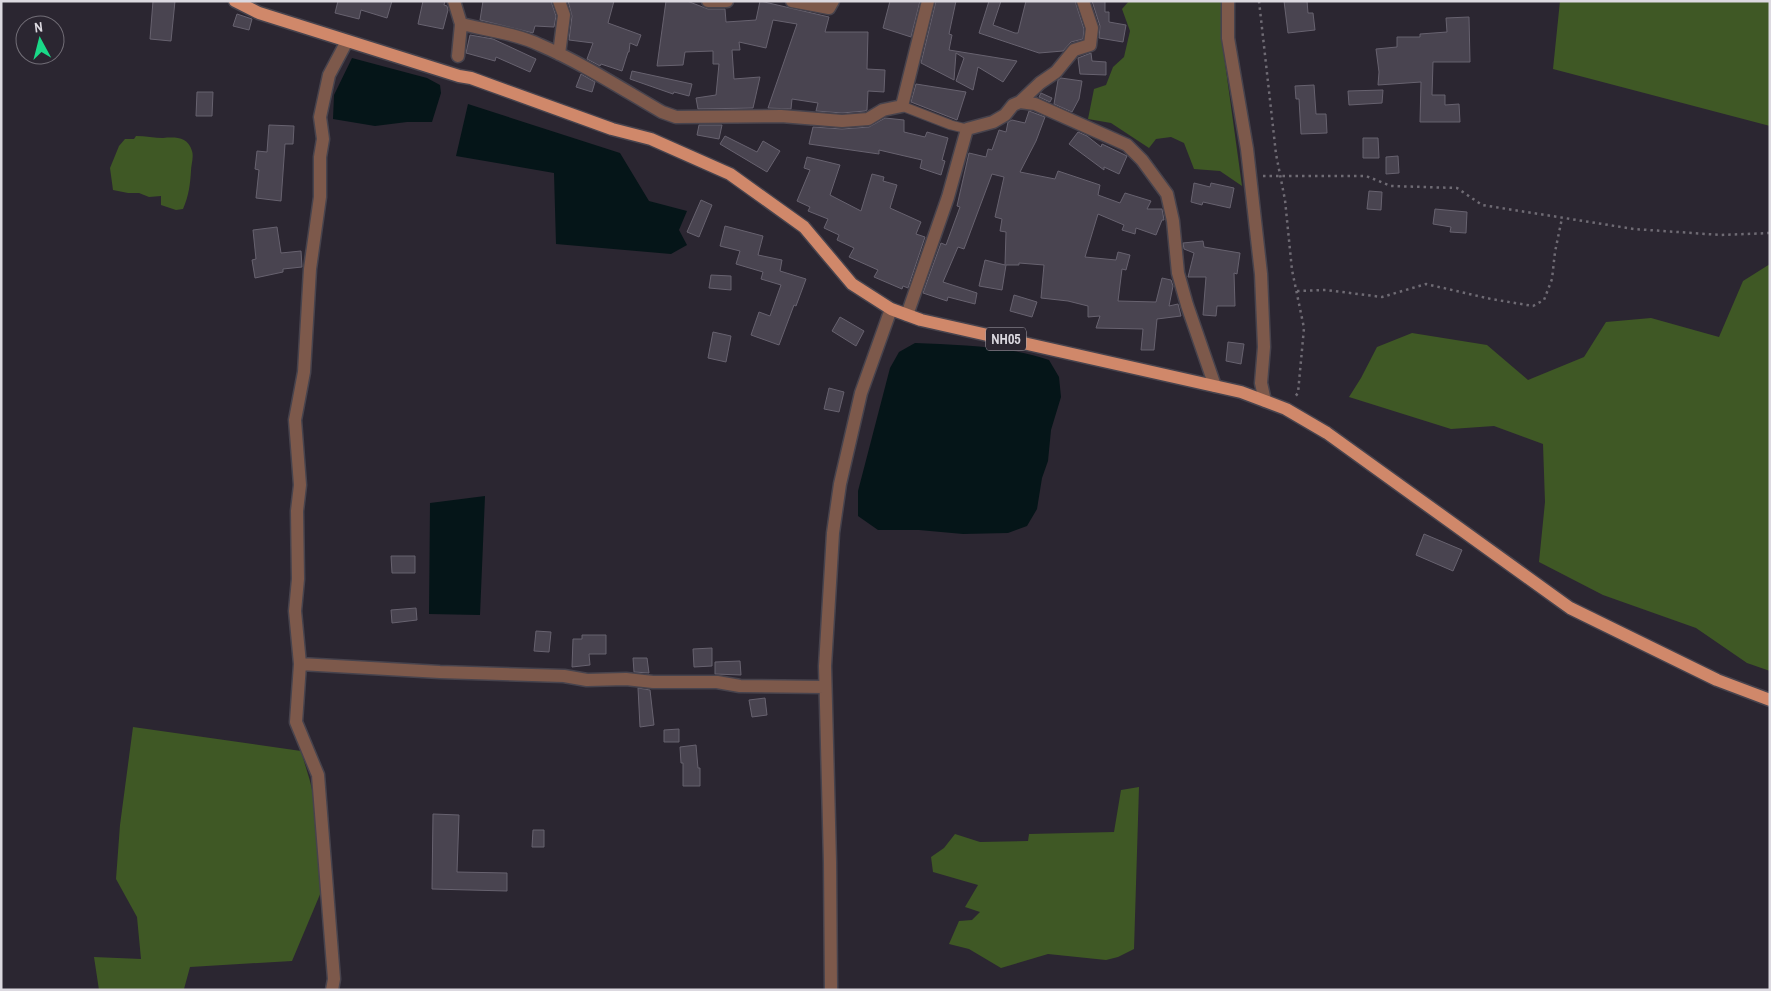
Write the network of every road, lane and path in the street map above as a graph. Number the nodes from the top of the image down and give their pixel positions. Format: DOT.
graph roads {
  1 [pos="235,1"];
  2 [pos="454,1"];
  3 [pos="559,1"];
  4 [pos="708,1"];
  5 [pos="728,1"];
  6 [pos="792,1"];
  7 [pos="833,1"];
  8 [pos="928,1"];
  9 [pos="1083,1"];
  10 [pos="1228,1"];
  11 [pos="1259,1"];
  12 [pos="462,24"];
  13 [pos="347,41"];
  14 [pos="559,54"];
  15 [pos="458,56"];
  16 [pos="1020,102"];
  17 [pos="902,106"];
  18 [pos="967,129"];
  19 [pos="1250,176"];
  20 [pos="1280,176"];
  21 [pos="1562,218"];
  22 [pos="1770,233"];
  23 [pos="1297,291"];
  24 [pos="891,309"];
  25 [pos="907,315"];
  26 [pos="1215,386"];
  27 [pos="1265,401"];
  28 [pos="1286,409"];
  29 [pos="300,664"];
  30 [pos="825,687"];
  31 [pos="1770,700"];
  32 [pos="332,990"];
  33 [pos="831,990"];
  1 -- 13 [label="main road, NH05"];
  2 -- 12 [label="street"];
  3 -- 14 [label="street"];
  4 -- 5 [label="street"];
  6 -- 7 [label="street"];
  8 -- 17 [label="street"];
  9 -- 16 [label="street"];
  10 -- 19 [label="street"];
  11 -- 20 [label="path"];
  12 -- 14 [label="street"];
  12 -- 15 [label="street"];
  13 -- 24 [label="main road, NH05"];
  13 -- 29 [label="street"];
  14 -- 17 [label="street"];
  16 -- 18 [label="street"];
  16 -- 26 [label="street"];
  17 -- 18 [label="lane"];
  18 -- 25 [label="street"];
  19 -- 20 [label="path"];
  19 -- 27 [label="street"];
  20 -- 21 [label="path"];
  20 -- 23 [label="path"];
  21 -- 22 [label="path"];
  21 -- 23 [label="path"];
  23 -- 28 [label="path"];
  24 -- 25 [label="main road, NH05"];
  24 -- 30 [label="street"];
  25 -- 26 [label="main road, NH05"];
  26 -- 27 [label="main road, NH05"];
  27 -- 28 [label="main road, NH05"];
  28 -- 31 [label="main road, NH05"];
  29 -- 30 [label="street"];
  29 -- 32 [label="street"];
  30 -- 33 [label="street"];
}
